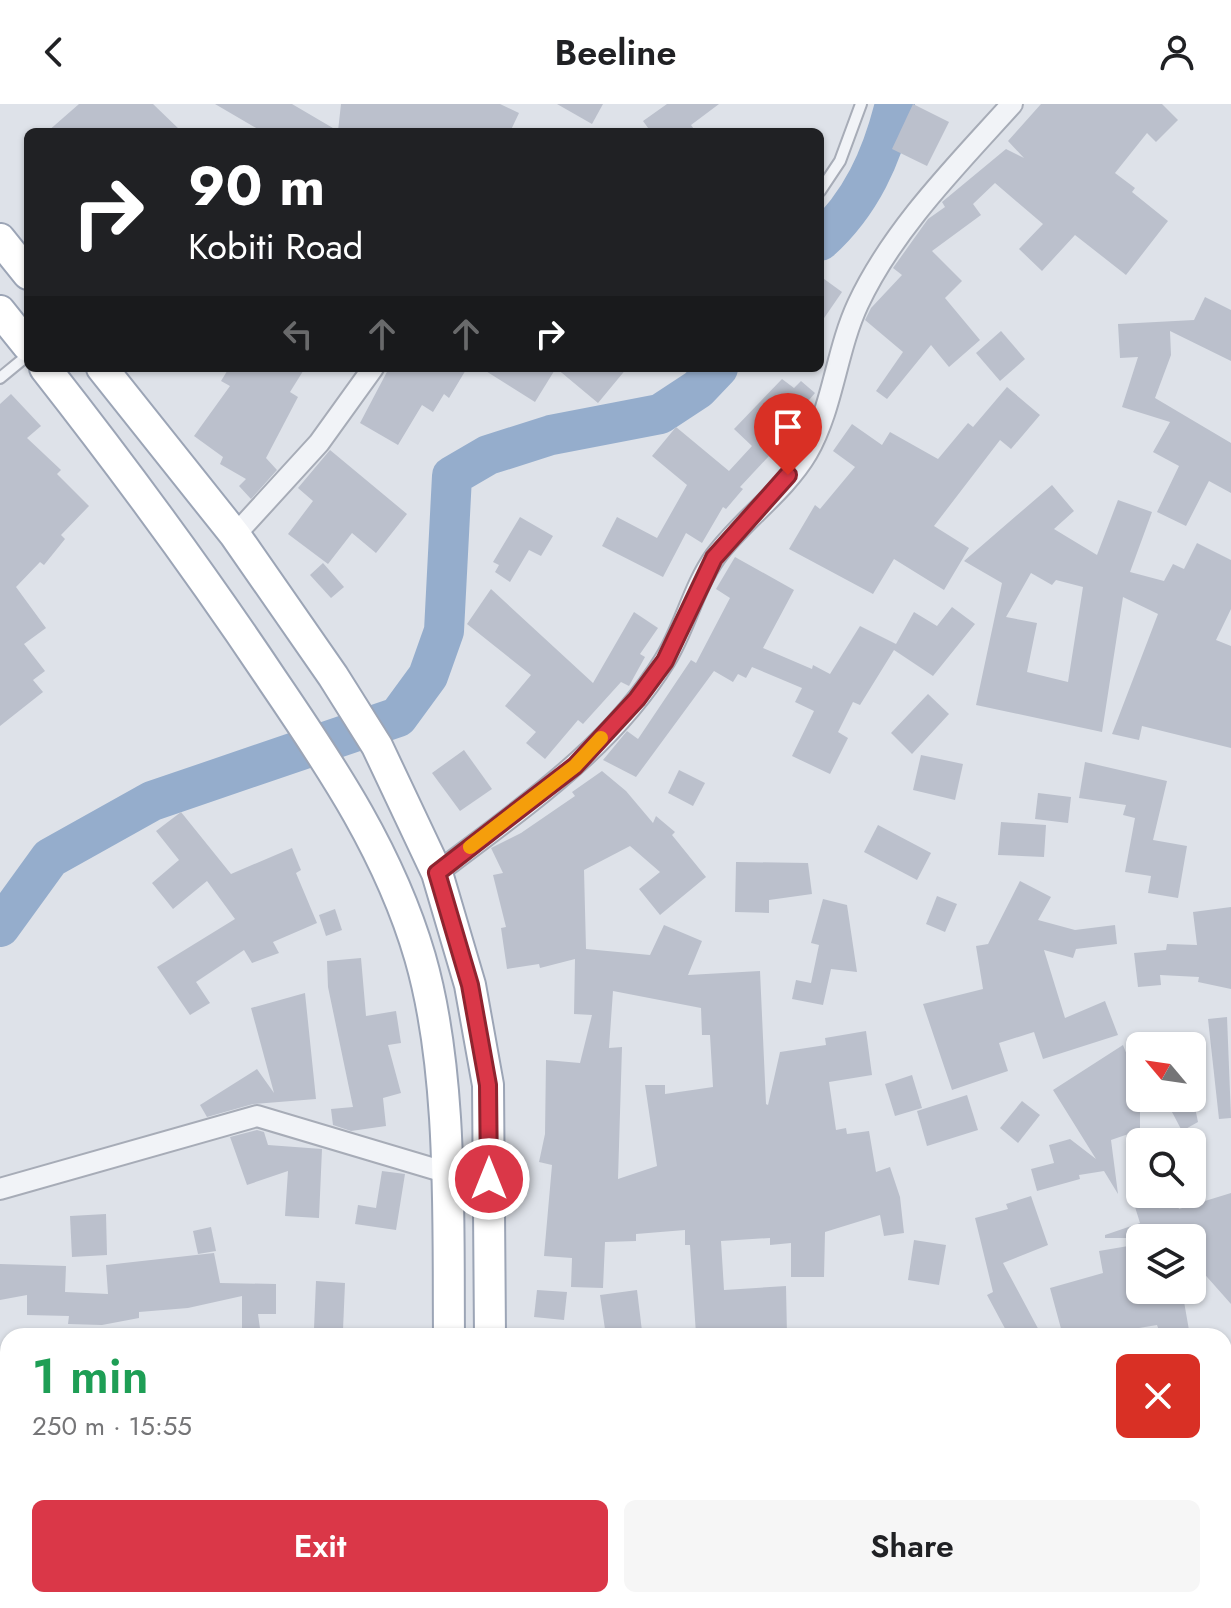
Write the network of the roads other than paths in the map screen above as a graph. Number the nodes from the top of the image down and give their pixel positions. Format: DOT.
graph roads {
  1 [pos="861,104"];
  2 [pos="1012,104"];
  3 [pos="824,185"];
  4 [pos="0,239"];
  5 [pos="24,269"];
  6 [pos="0,311"];
  7 [pos="24,341"];
  8 [pos="24,358"];
  9 [pos="48,372"];
  10 [pos="105,372"];
  11 [pos="370,372"];
  12 [pos="0,378"];
  13 [pos="235,535"];
  14 [pos="437,873"];
  15 [pos="448,1173"];
  16 [pos="0,1189"];
  17 [pos="449,1328"];
  18 [pos="490,1328"];
  1 -- 3 [label="lane"];
  2 -- 14 [label="street"];
  4 -- 5 [label="main road"];
  6 -- 7 [label="main road"];
  8 -- 12 [label="lane"];
  9 -- 15 [label="main road"];
  10 -- 13 [label="main road"];
  11 -- 13 [label="street"];
  13 -- 14 [label="main road"];
  14 -- 18 [label="main road"];
  15 -- 16 [label="street"];
  15 -- 17 [label="main road"];
}
